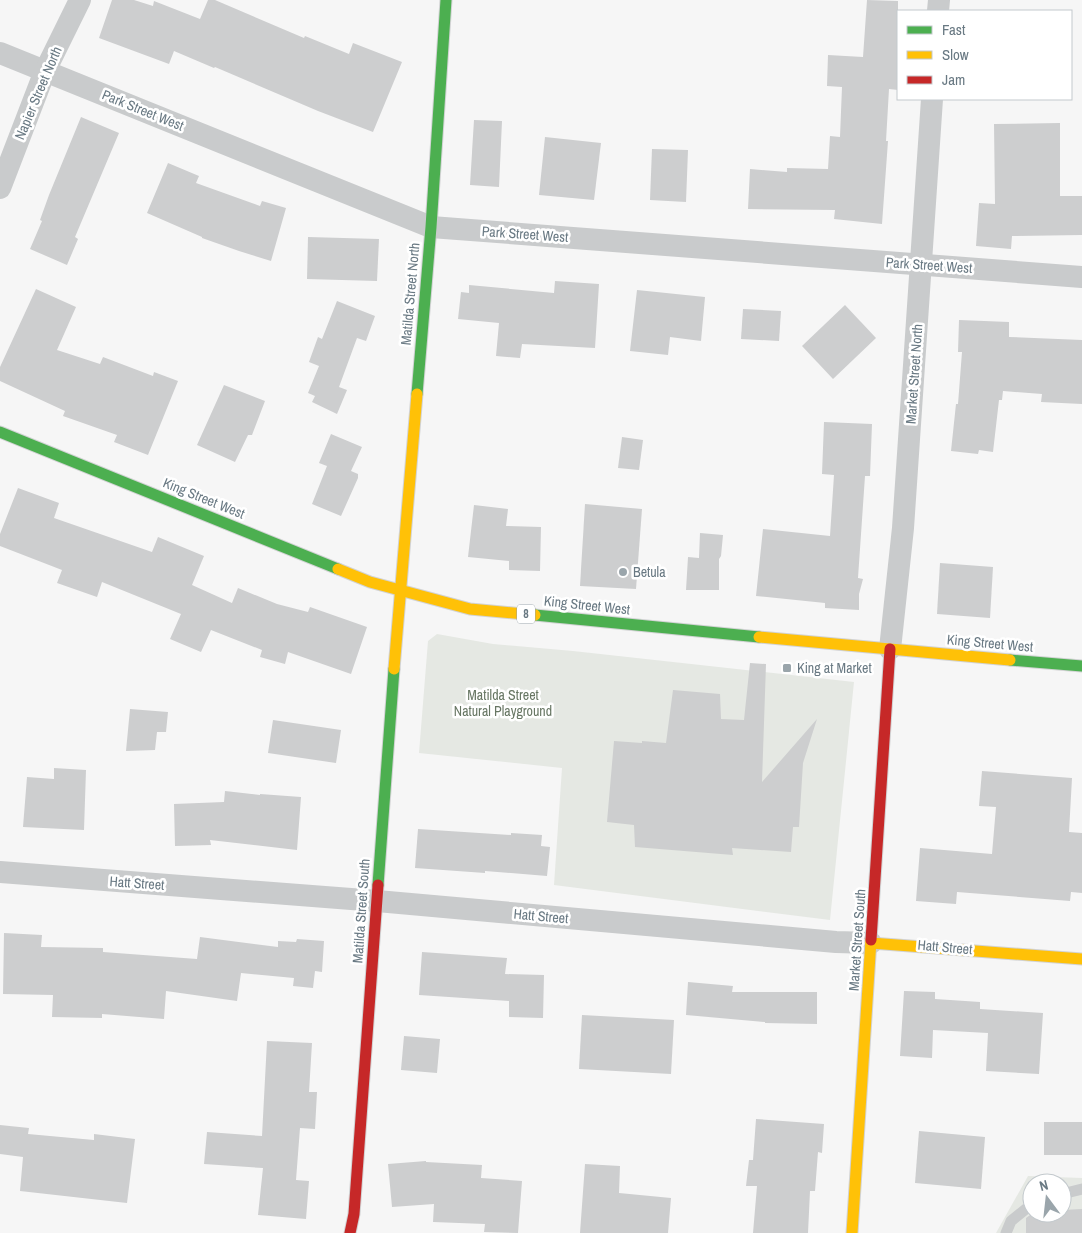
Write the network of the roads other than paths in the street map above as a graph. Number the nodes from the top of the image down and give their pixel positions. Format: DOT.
graph roads {
  1 [pos="80,0"];
  2 [pos="446,0"];
  3 [pos="0,52"];
  4 [pos="46,71"];
  5 [pos="932,100"];
  6 [pos="0,188"];
  7 [pos="431,227"];
  8 [pos="922,265"];
  9 [pos="1082,277"];
  10 [pos="0,432"];
  11 [pos="400,591"];
  12 [pos="890,649"];
  13 [pos="1082,666"];
  14 [pos="0,872"];
  15 [pos="377,901"];
  16 [pos="871,943"];
  17 [pos="1082,958"];
  18 [pos="1022,1212"];
  19 [pos="350,1233"];
  20 [pos="852,1233"];
  21 [pos="1006,1233"];
  1 -- 4 [label="street, Napier Street North"];
  2 -- 7 [label="street, Matilda Street North"];
  3 -- 4 [label="street, Park Street West"];
  4 -- 6 [label="street, Napier Street North"];
  4 -- 7 [label="street, Park Street West"];
  5 -- 8 [label="street, Market Street North"];
  7 -- 8 [label="street, Park Street West"];
  7 -- 11 [label="street, Matilda Street North"];
  8 -- 9 [label="street, Park Street West"];
  8 -- 12 [label="street, Market Street North"];
  10 -- 11 [label="street, King Street West / 8"];
  11 -- 12 [label="street, King Street West / 8"];
  11 -- 15 [label="street, Matilda Street South"];
  12 -- 13 [label="street, King Street West / 8"];
  12 -- 16 [label="street, Market Street South"];
  14 -- 15 [label="street, Hatt Street"];
  15 -- 16 [label="street, Hatt Street"];
  15 -- 19 [label="street, Matilda Street South"];
  16 -- 17 [label="street, Hatt Street"];
  16 -- 20 [label="street, Market Street South"];
  18 -- 21 [label="lane"];
}
